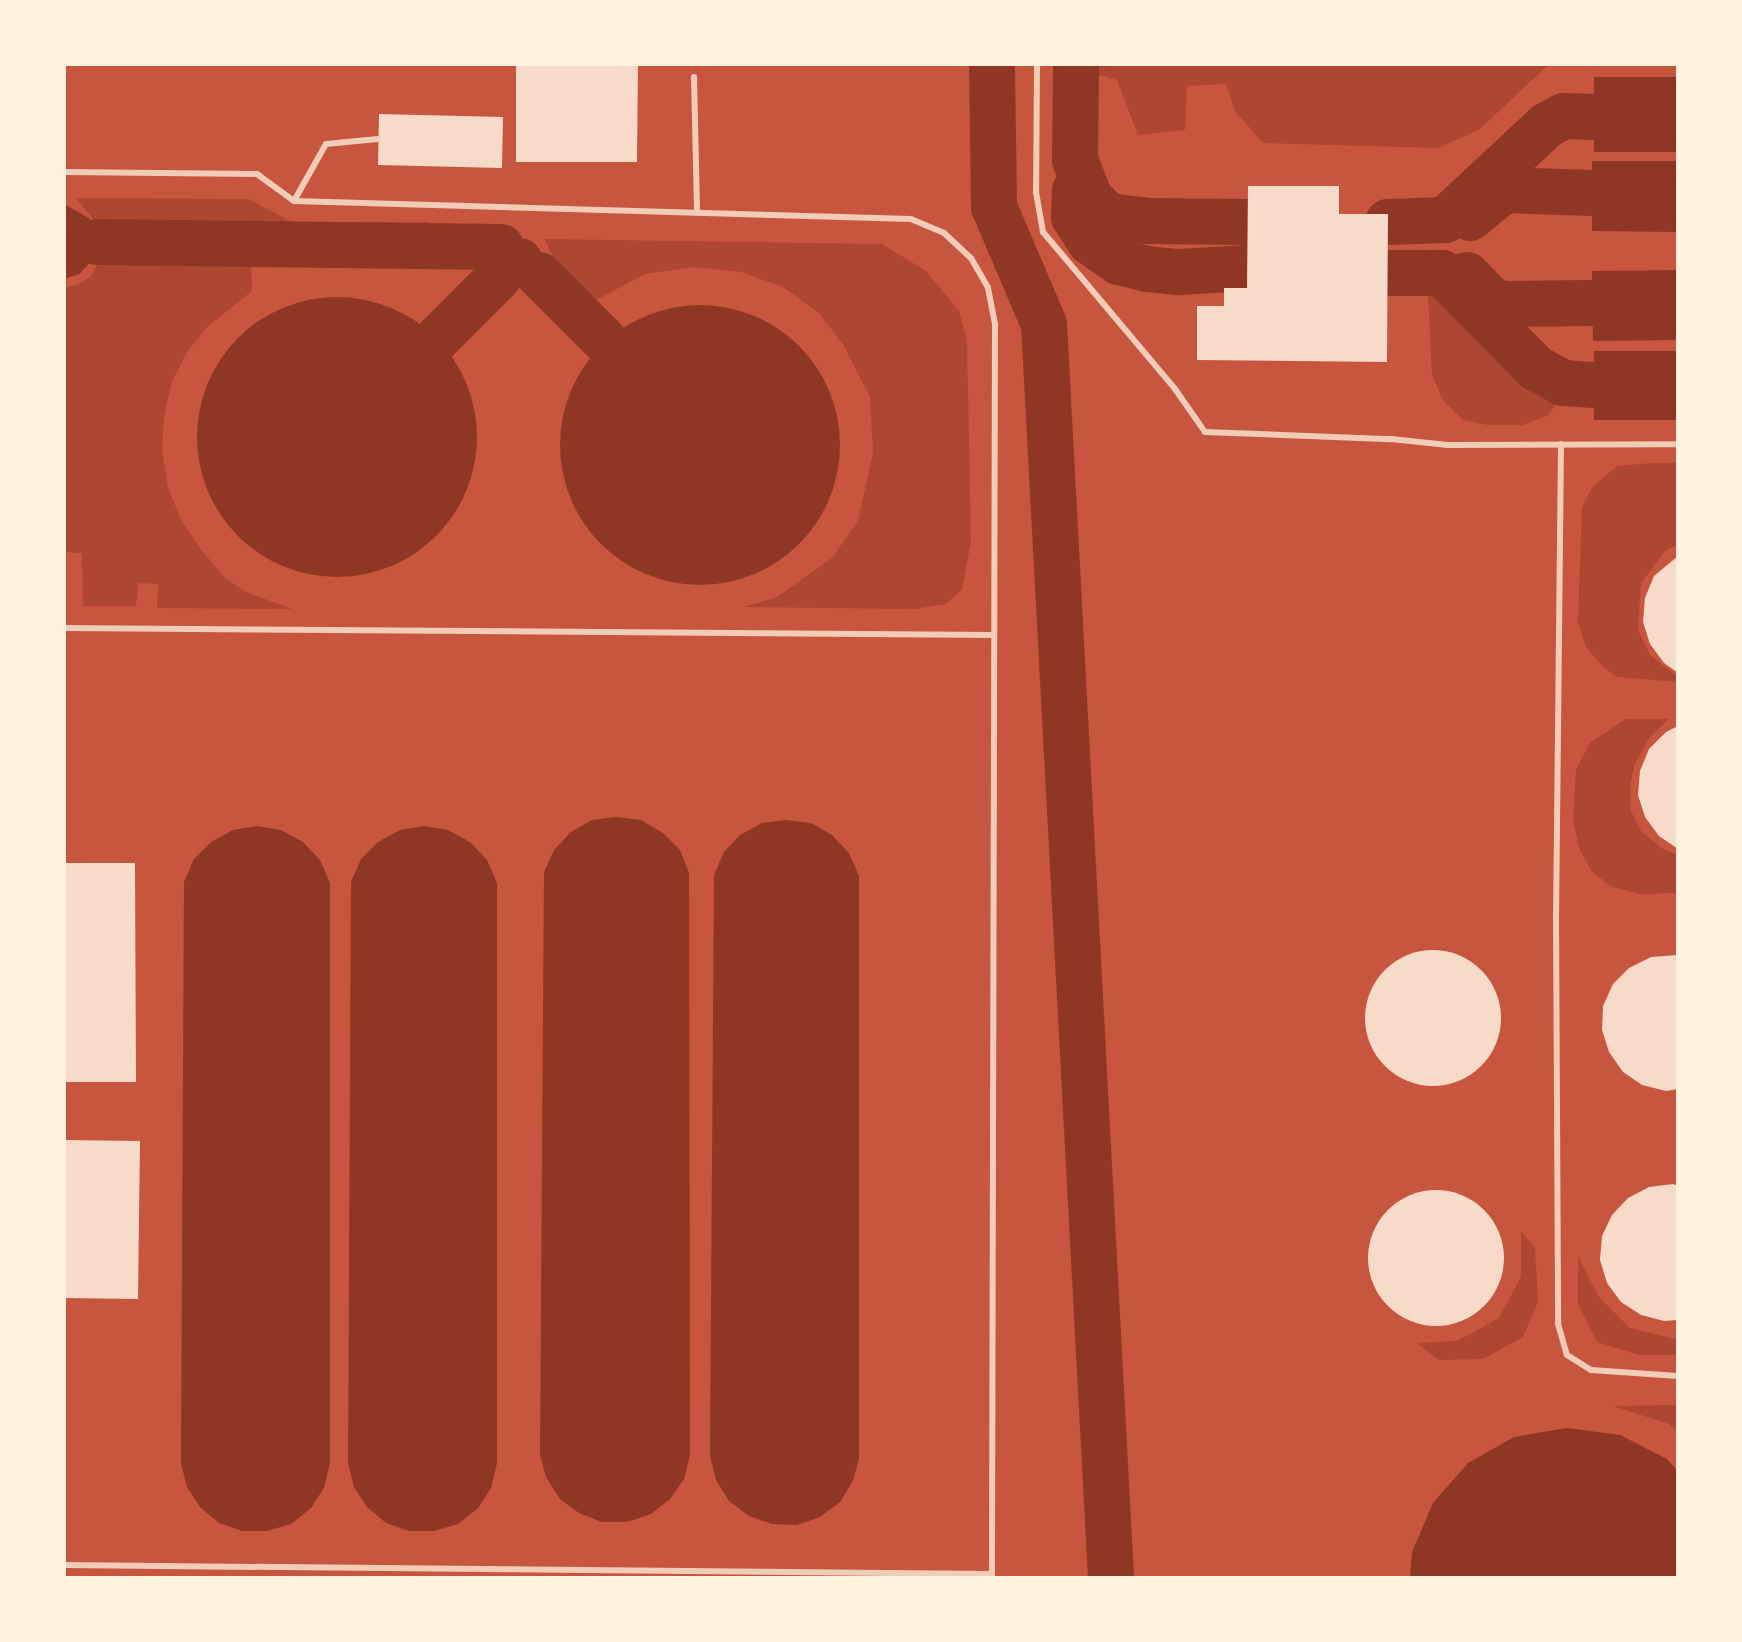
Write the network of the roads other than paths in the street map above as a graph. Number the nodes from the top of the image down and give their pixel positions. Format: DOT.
graph roads {
  1 [pos="1037,64"];
  2 [pos="694,77"];
  3 [pos="378,139"];
  4 [pos="64,172"];
  5 [pos="294,201"];
  6 [pos="697,211"];
  7 [pos="1561,444"];
  8 [pos="1678,444"];
  9 [pos="64,628"];
  10 [pos="994,635"];
  11 [pos="1678,1376"];
  12 [pos="64,1565"];
  13 [pos="992,1576"];
  1 -- 7 [label="lane"];
  2 -- 6 [label="lane"];
  3 -- 5 [label="lane"];
  4 -- 5 [label="lane"];
  5 -- 6 [label="lane"];
  6 -- 10 [label="lane"];
  7 -- 8 [label="lane"];
  7 -- 11 [label="lane"];
  9 -- 10 [label="lane"];
  10 -- 13 [label="lane"];
  12 -- 13 [label="lane"];
}
